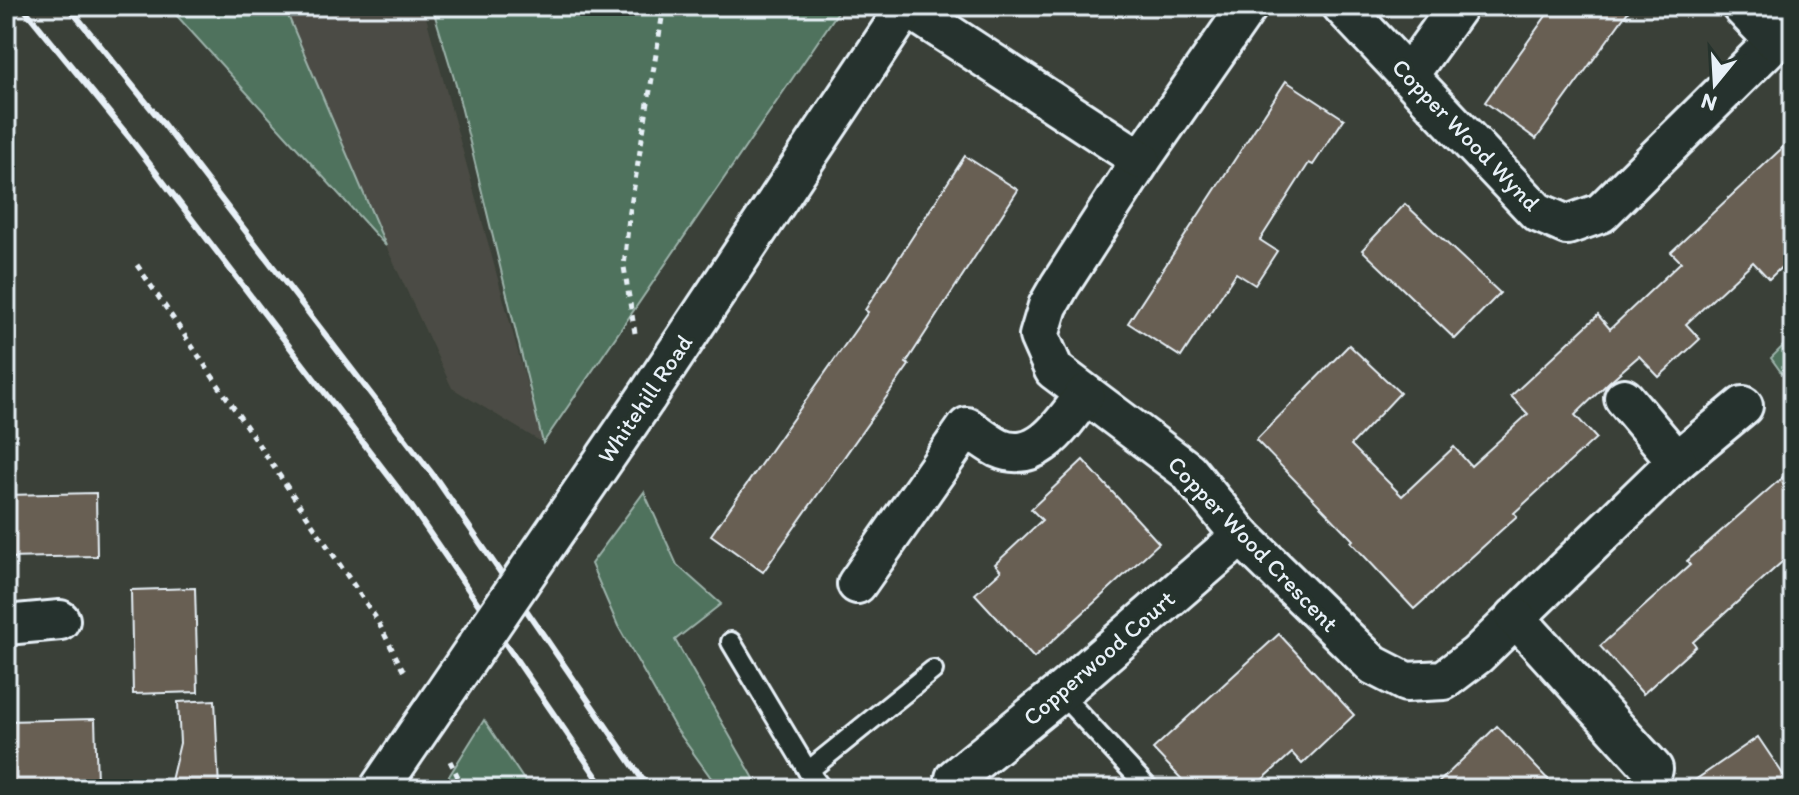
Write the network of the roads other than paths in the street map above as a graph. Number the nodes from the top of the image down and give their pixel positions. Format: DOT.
graph roads {
  1 [pos="907,6"];
  2 [pos="1248,6"];
  3 [pos="1342,6"];
  4 [pos="1458,6"];
  5 [pos="1741,6"];
  6 [pos="1784,31"];
  7 [pos="1408,76"];
  8 [pos="1141,160"];
  9 [pos="1085,394"];
  10 [pos="1624,398"];
  11 [pos="1743,406"];
  12 [pos="1677,461"];
  13 [pos="1241,536"];
  14 [pos="857,584"];
  15 [pos="1515,617"];
  16 [pos="60,620"];
  17 [pos="6,625"];
  18 [pos="731,642"];
  19 [pos="933,670"];
  20 [pos="1060,693"];
  21 [pos="1653,769"];
  22 [pos="808,771"];
  23 [pos="949,784"];
  24 [pos="379,789"];
  25 [pos="822,789"];
  26 [pos="1149,789"];
  1 -- 8 [label="street"];
  1 -- 24 [label="street, Whitehill Road, bridge"];
  2 -- 8 [label="street"];
  3 -- 7 [label="street, Copper Wood Wynd"];
  4 -- 7 [label="street"];
  5 -- 6 [label="street, Copper Wood Wynd"];
  6 -- 7 [label="street, Copper Wood Wynd"];
  8 -- 9 [label="street, Copper Wood Crescent"];
  9 -- 13 [label="street, Copper Wood Crescent"];
  9 -- 14 [label="street"];
  10 -- 12 [label="street"];
  11 -- 12 [label="street, Copper Wood Crescent"];
  12 -- 15 [label="street, Copper Wood Crescent"];
  13 -- 15 [label="street, Copper Wood Crescent"];
  13 -- 20 [label="street, Copperwood Court"];
  15 -- 21 [label="street"];
  16 -- 17 [label="street"];
  18 -- 22 [label="lane"];
  19 -- 22 [label="lane"];
  20 -- 23 [label="street, Copperwood Court"];
  20 -- 26 [label="lane"];
  22 -- 25 [label="lane"];
}
